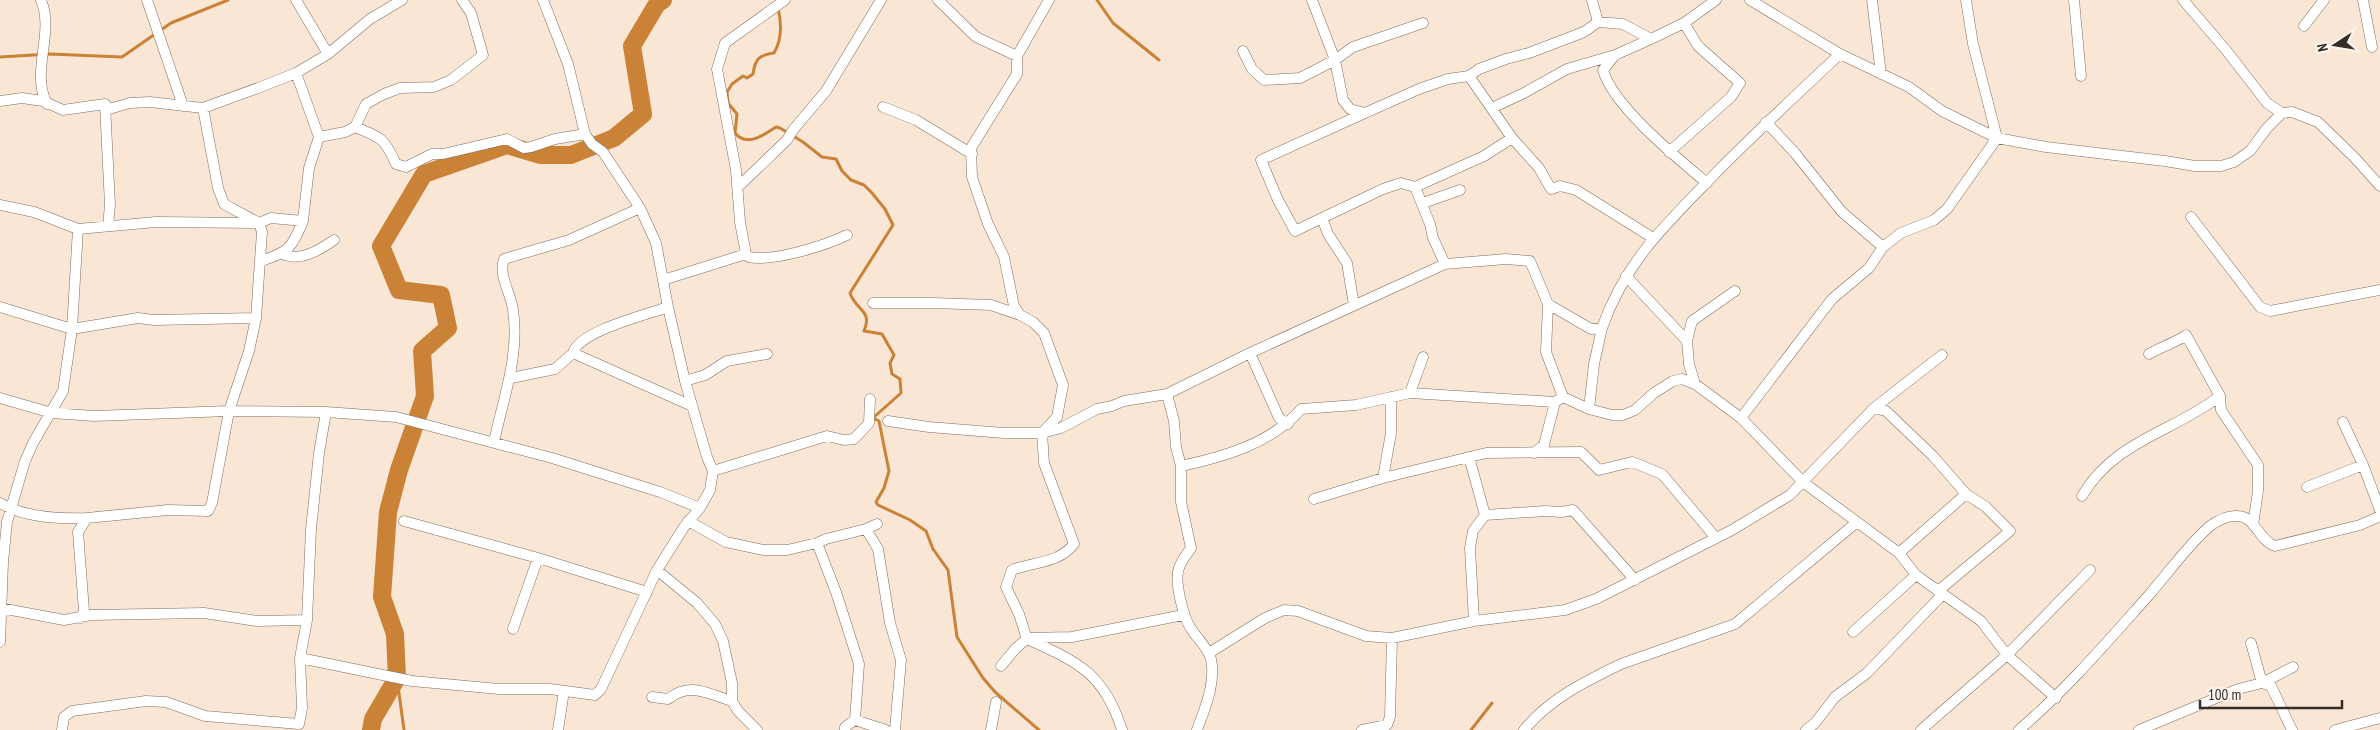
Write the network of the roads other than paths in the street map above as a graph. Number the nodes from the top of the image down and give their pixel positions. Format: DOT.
graph roads {
  1 [pos="41,0"];
  2 [pos="147,0"];
  3 [pos="296,0"];
  4 [pos="402,0"];
  5 [pos="462,0"];
  6 [pos="543,0"];
  7 [pos="552,0"];
  8 [pos="785,0"];
  9 [pos="881,0"];
  10 [pos="938,0"];
  11 [pos="1049,0"];
  12 [pos="1312,0"];
  13 [pos="1592,0"];
  14 [pos="1716,0"];
  15 [pos="1750,0"];
  16 [pos="1872,0"];
  17 [pos="1966,0"];
  18 [pos="2074,0"];
  19 [pos="2182,0"];
  20 [pos="2324,0"];
  21 [pos="2364,0"];
  22 [pos="1598,22"];
  23 [pos="1423,23"];
  24 [pos="1684,23"];
  25 [pos="2304,26"];
  26 [pos="1650,40"];
  27 [pos="2372,47"];
  28 [pos="1243,51"];
  29 [pos="328,54"];
  30 [pos="1840,54"];
  31 [pos="1615,55"];
  32 [pos="1017,56"];
  33 [pos="1335,60"];
  34 [pos="296,73"];
  35 [pos="1881,74"];
  36 [pos="1469,76"];
  37 [pos="2081,76"];
  38 [pos="0,101"];
  39 [pos="47,104"];
  40 [pos="105,104"];
  41 [pos="183,106"];
  42 [pos="883,107"];
  43 [pos="202,108"];
  44 [pos="1492,108"];
  45 [pos="1365,113"];
  46 [pos="2282,113"];
  47 [pos="1766,122"];
  48 [pos="355,127"];
  49 [pos="586,134"];
  50 [pos="319,137"];
  51 [pos="1512,138"];
  52 [pos="1997,138"];
  53 [pos="1669,152"];
  54 [pos="972,154"];
  55 [pos="1707,183"];
  56 [pos="2380,186"];
  57 [pos="1415,187"];
  58 [pos="738,188"];
  59 [pos="1460,190"];
  60 [pos="1423,203"];
  61 [pos="0,205"];
  62 [pos="640,208"];
  63 [pos="2191,216"];
  64 [pos="1322,218"];
  65 [pos="303,221"];
  66 [pos="259,223"];
  67 [pos="108,226"];
  68 [pos="78,229"];
  69 [pos="847,235"];
  70 [pos="1652,238"];
  71 [pos="334,240"];
  72 [pos="1883,247"];
  73 [pos="282,254"];
  74 [pos="746,254"];
  75 [pos="261,261"];
  76 [pos="1445,264"];
  77 [pos="1626,276"];
  78 [pos="663,280"];
  79 [pos="2380,290"];
  80 [pos="1735,291"];
  81 [pos="874,303"];
  82 [pos="1548,304"];
  83 [pos="1354,305"];
  84 [pos="0,307"];
  85 [pos="668,307"];
  86 [pos="1020,315"];
  87 [pos="256,318"];
  88 [pos="1602,328"];
  89 [pos="72,329"];
  90 [pos="1687,341"];
  91 [pos="1250,352"];
  92 [pos="573,353"];
  93 [pos="767,354"];
  94 [pos="2149,354"];
  95 [pos="1942,355"];
  96 [pos="1423,357"];
  97 [pos="511,378"];
  98 [pos="685,381"];
  99 [pos="1695,384"];
  100 [pos="1410,392"];
  101 [pos="1167,394"];
  102 [pos="1391,396"];
  103 [pos="2220,396"];
  104 [pos="0,398"];
  105 [pos="870,399"];
  106 [pos="1559,400"];
  107 [pos="692,406"];
  108 [pos="1874,408"];
  109 [pos="1589,409"];
  110 [pos="229,411"];
  111 [pos="326,412"];
  112 [pos="52,413"];
  113 [pos="1741,418"];
  114 [pos="888,421"];
  115 [pos="2343,422"];
  116 [pos="1288,424"];
  117 [pos="1042,433"];
  118 [pos="494,442"];
  119 [pos="1534,453"];
  120 [pos="1469,457"];
  121 [pos="2363,465"];
  122 [pos="1181,466"];
  123 [pos="713,471"];
  124 [pos="1383,478"];
  125 [pos="1803,482"];
  126 [pos="2307,487"];
  127 [pos="2376,489"];
  128 [pos="1966,494"];
  129 [pos="2082,496"];
  130 [pos="1314,499"];
  131 [pos="0,503"];
  132 [pos="700,508"];
  133 [pos="11,510"];
  134 [pos="2380,510"];
  135 [pos="1485,515"];
  136 [pos="2380,516"];
  137 [pos="87,518"];
  138 [pos="404,521"];
  139 [pos="688,521"];
  140 [pos="1857,522"];
  141 [pos="877,524"];
  142 [pos="2254,525"];
  143 [pos="866,529"];
  144 [pos="1716,538"];
  145 [pos="817,544"];
  146 [pos="1899,552"];
  147 [pos="538,558"];
  148 [pos="657,570"];
  149 [pos="2090,570"];
  150 [pos="1916,575"];
  151 [pos="1635,580"];
  152 [pos="647,592"];
  153 [pos="1940,593"];
  154 [pos="0,608"];
  155 [pos="1184,615"];
  156 [pos="80,618"];
  157 [pos="307,620"];
  158 [pos="1474,621"];
  159 [pos="513,629"];
  160 [pos="1853,632"];
  161 [pos="1392,638"];
  162 [pos="1027,639"];
  163 [pos="0,642"];
  164 [pos="2251,643"];
  165 [pos="1209,653"];
  166 [pos="2007,655"];
  167 [pos="300,658"];
  168 [pos="1001,666"];
  169 [pos="2293,667"];
  170 [pos="2262,683"];
  171 [pos="564,691"];
  172 [pos="652,697"];
  173 [pos="2056,698"];
  174 [pos="732,701"];
  175 [pos="996,702"];
  176 [pos="2380,718"];
  177 [pos="855,720"];
  178 [pos="251,726"];
  179 [pos="62,730"];
  180 [pos="558,730"];
  181 [pos="757,730"];
  182 [pos="846,730"];
  183 [pos="886,730"];
  184 [pos="896,730"];
  185 [pos="991,730"];
  186 [pos="1122,730"];
  187 [pos="1197,730"];
  188 [pos="1362,730"];
  189 [pos="1524,730"];
  190 [pos="1806,730"];
  191 [pos="1921,730"];
  192 [pos="2019,730"];
  193 [pos="2139,730"];
  194 [pos="2292,730"];
  195 [pos="2335,730"];
  1 -- 39 [label="street"];
  2 -- 41 [label="street"];
  3 -- 29 [label="street"];
  4 -- 29 [label="street"];
  5 -- 48 [label="street"];
  6 -- 7 [label="street"];
  6 -- 49 [label="street"];
  8 -- 58 [label="street"];
  9 -- 58 [label="street"];
  10 -- 32 [label="street"];
  11 -- 32 [label="street"];
  12 -- 33 [label="street"];
  13 -- 22 [label="street"];
  14 -- 24 [label="street"];
  15 -- 30 [label="street"];
  16 -- 35 [label="street"];
  17 -- 52 [label="street"];
  18 -- 37 [label="street"];
  19 -- 46 [label="street"];
  20 -- 25 [label="street"];
  21 -- 27 [label="street"];
  22 -- 26 [label="street"];
  22 -- 36 [label="street"];
  23 -- 33 [label="street"];
  24 -- 26 [label="street"];
  24 -- 53 [label="street"];
  26 -- 31 [label="street"];
  28 -- 33 [label="street"];
  29 -- 34 [label="street"];
  30 -- 35 [label="street"];
  30 -- 47 [label="street"];
  31 -- 44 [label="street"];
  31 -- 53 [label="street"];
  32 -- 54 [label="street"];
  33 -- 45 [label="street"];
  34 -- 43 [label="street"];
  34 -- 50 [label="street"];
  35 -- 52 [label="street"];
  36 -- 44 [label="street"];
  36 -- 45 [label="street"];
  38 -- 39 [label="street"];
  39 -- 40 [label="street"];
  40 -- 41 [label="street"];
  40 -- 67 [label="street"];
  41 -- 43 [label="street"];
  42 -- 54 [label="street"];
  43 -- 66 [label="street"];
  44 -- 51 [label="street"];
  45 -- 64 [label="street"];
  46 -- 52 [label="street"];
  46 -- 56 [label="street"];
  47 -- 55 [label="street"];
  47 -- 72 [label="street"];
  48 -- 49 [label="street"];
  48 -- 50 [label="street"];
  49 -- 62 [label="street"];
  50 -- 65 [label="street"];
  51 -- 57 [label="street"];
  51 -- 70 [label="street"];
  52 -- 72 [label="street"];
  53 -- 55 [label="street"];
  54 -- 86 [label="street"];
  55 -- 70 [label="street"];
  57 -- 60 [label="street"];
  57 -- 64 [label="street"];
  58 -- 74 [label="street"];
  59 -- 60 [label="street"];
  60 -- 76 [label="street"];
  61 -- 68 [label="street"];
  62 -- 78 [label="street"];
  62 -- 97 [label="street"];
  63 -- 79 [label="street"];
  64 -- 83 [label="street"];
  65 -- 66 [label="street"];
  65 -- 73 [label="street"];
  66 -- 67 [label="street"];
  66 -- 75 [label="street"];
  67 -- 68 [label="street"];
  68 -- 89 [label="street"];
  69 -- 74 [label="street"];
  70 -- 77 [label="street"];
  71 -- 73 [label="street"];
  72 -- 113 [label="street"];
  73 -- 75 [label="street"];
  74 -- 78 [label="street"];
  75 -- 87 [label="street"];
  76 -- 82 [label="street"];
  76 -- 83 [label="street"];
  77 -- 88 [label="street"];
  77 -- 90 [label="street"];
  78 -- 85 [label="street"];
  80 -- 90 [label="street"];
  81 -- 86 [label="street"];
  82 -- 88 [label="street"];
  82 -- 106 [label="street"];
  83 -- 91 [label="street"];
  84 -- 89 [label="street"];
  85 -- 92 [label="street"];
  85 -- 98 [label="street"];
  86 -- 117 [label="street"];
  87 -- 89 [label="street"];
  87 -- 110 [label="street"];
  88 -- 109 [label="street"];
  89 -- 112 [label="street"];
  90 -- 99 [label="street"];
  91 -- 101 [label="street"];
  91 -- 116 [label="street"];
  92 -- 97 [label="street"];
  92 -- 107 [label="street"];
  93 -- 98 [label="street"];
  94 -- 103 [label="street"];
  95 -- 108 [label="street"];
  96 -- 100 [label="street"];
  97 -- 118 [label="street"];
  98 -- 107 [label="street"];
  99 -- 109 [label="street"];
  99 -- 113 [label="street"];
  100 -- 102 [label="street"];
  100 -- 106 [label="street"];
  101 -- 117 [label="street"];
  101 -- 122 [label="street"];
  102 -- 116 [label="street"];
  102 -- 124 [label="street"];
  103 -- 129 [label="street"];
  103 -- 142 [label="street"];
  104 -- 112 [label="street"];
  105 -- 123 [label="street"];
  106 -- 109 [label="street"];
  106 -- 119 [label="street"];
  107 -- 123 [label="street"];
  108 -- 125 [label="street"];
  108 -- 128 [label="street"];
  110 -- 111 [label="street"];
  110 -- 112 [label="street"];
  110 -- 137 [label="street"];
  111 -- 118 [label="street"];
  111 -- 157 [label="street"];
  112 -- 133 [label="street"];
  113 -- 125 [label="street"];
  114 -- 117 [label="street"];
  115 -- 121 [label="street"];
  116 -- 122 [label="street"];
  117 -- 162 [label="street"];
  118 -- 132 [label="street"];
  119 -- 120 [label="street"];
  119 -- 144 [label="street"];
  120 -- 124 [label="street"];
  120 -- 135 [label="street"];
  121 -- 126 [label="street"];
  121 -- 127 [label="street"];
  122 -- 155 [label="street"];
  123 -- 132 [label="street"];
  124 -- 130 [label="street"];
  125 -- 140 [label="street"];
  125 -- 144 [label="street"];
  127 -- 134 [label="street"];
  128 -- 146 [label="street"];
  128 -- 153 [label="street"];
  131 -- 133 [label="street"];
  132 -- 139 [label="street"];
  133 -- 137 [label="street"];
  133 -- 154 [label="street"];
  135 -- 151 [label="street"];
  135 -- 158 [label="street"];
  136 -- 142 [label="street"];
  137 -- 156 [label="street"];
  138 -- 147 [label="street"];
  139 -- 145 [label="street"];
  139 -- 148 [label="street"];
  140 -- 146 [label="street"];
  140 -- 189 [label="street"];
  141 -- 143 [label="street"];
  142 -- 173 [label="street"];
  143 -- 145 [label="street"];
  143 -- 184 [label="street"];
  144 -- 151 [label="street"];
  145 -- 177 [label="street"];
  146 -- 150 [label="street"];
  147 -- 152 [label="street"];
  147 -- 159 [label="street"];
  148 -- 152 [label="street"];
  148 -- 174 [label="street"];
  149 -- 166 [label="street"];
  150 -- 153 [label="street"];
  150 -- 160 [label="street"];
  151 -- 158 [label="street"];
  152 -- 171 [label="street"];
  153 -- 166 [label="street"];
  153 -- 190 [label="street"];
  154 -- 156 [label="street"];
  154 -- 163 [label="street"];
  155 -- 162 [label="street"];
  155 -- 165 [label="street"];
  156 -- 157 [label="street"];
  157 -- 167 [label="street"];
  158 -- 161 [label="street"];
  161 -- 165 [label="street"];
  161 -- 188 [label="street"];
  162 -- 168 [label="street"];
  162 -- 186 [label="street"];
  164 -- 170 [label="street"];
  165 -- 187 [label="street"];
  166 -- 173 [label="street"];
  166 -- 191 [label="street"];
  167 -- 171 [label="street"];
  167 -- 178 [label="street"];
  169 -- 170 [label="street"];
  170 -- 193 [label="street"];
  170 -- 194 [label="street"];
  171 -- 180 [label="street"];
  172 -- 174 [label="street"];
  173 -- 192 [label="street"];
  174 -- 181 [label="street"];
  175 -- 185 [label="street"];
  176 -- 195 [label="street"];
  177 -- 182 [label="street"];
  177 -- 183 [label="street"];
  178 -- 179 [label="street"];
}
